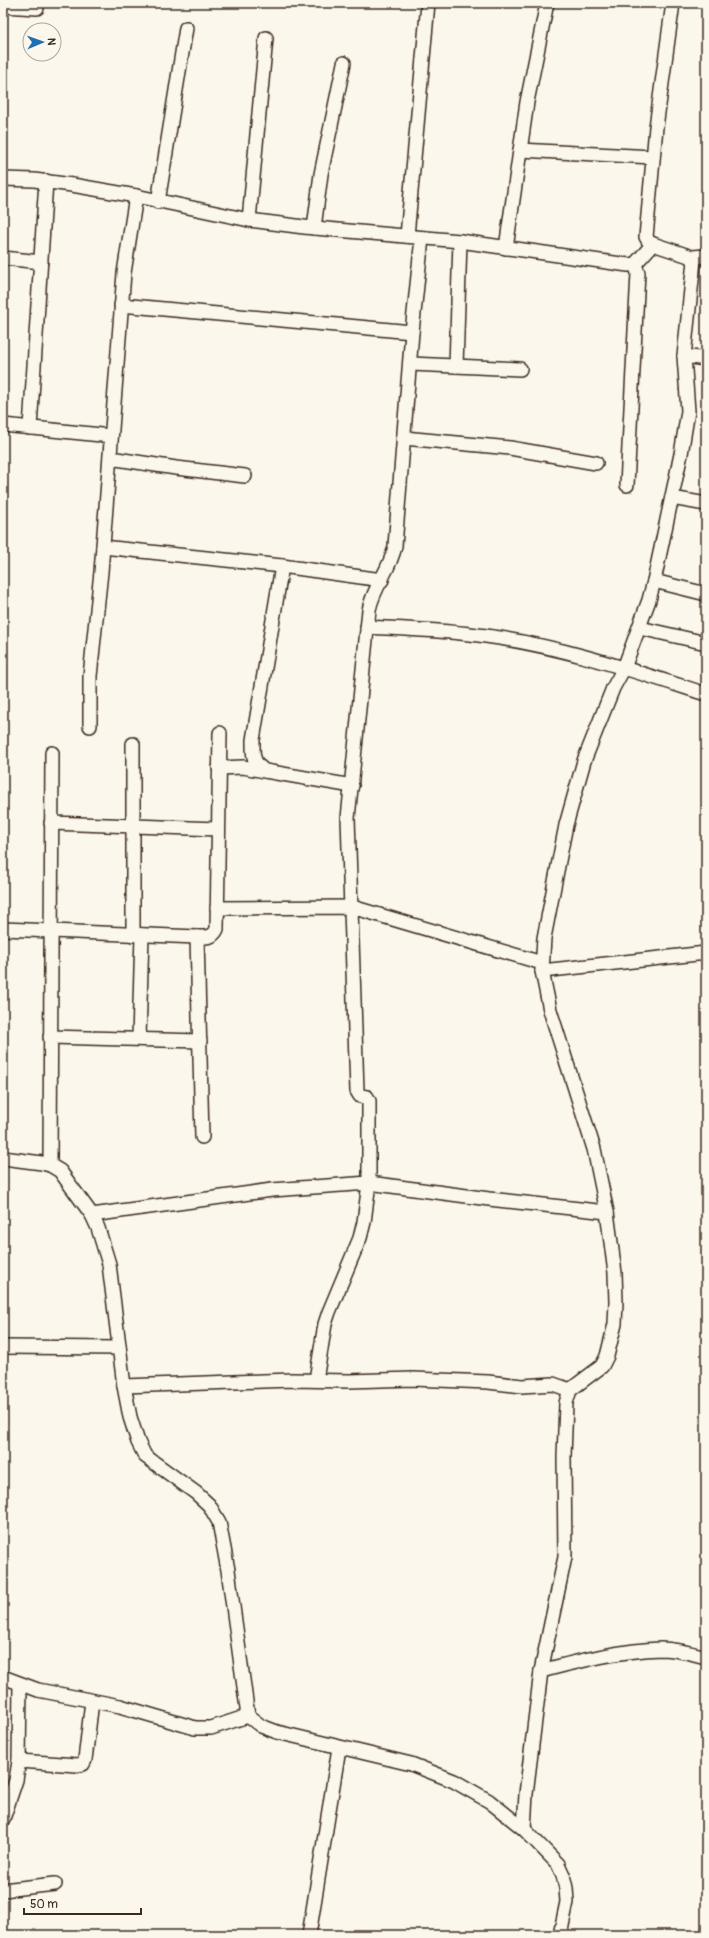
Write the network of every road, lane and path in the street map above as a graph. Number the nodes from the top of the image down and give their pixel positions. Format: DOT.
graph roads {
  1 [pos="428,3"];
  2 [pos="547,3"];
  3 [pos="674,3"];
  4 [pos="3,6"];
  5 [pos="37,8"];
  6 [pos="186,28"];
  7 [pos="266,38"];
  8 [pos="344,63"];
  9 [pos="520,150"];
  10 [pos="653,157"];
  11 [pos="3,179"];
  12 [pos="46,181"];
  13 [pos="136,196"];
  14 [pos="158,202"];
  15 [pos="249,220"];
  16 [pos="314,228"];
  17 [pos="407,236"];
  18 [pos="422,238"];
  19 [pos="460,241"];
  20 [pos="653,244"];
  21 [pos="506,248"];
  22 [pos="706,256"];
  23 [pos="692,257"];
  24 [pos="3,258"];
  25 [pos="42,262"];
  26 [pos="635,264"];
  27 [pos="121,305"];
  28 [pos="412,332"];
  29 [pos="684,356"];
  30 [pos="706,359"];
  31 [pos="411,364"];
  32 [pos="456,366"];
  33 [pos="520,369"];
  34 [pos="3,426"];
  35 [pos="30,428"];
  36 [pos="111,436"];
  37 [pos="404,438"];
  38 [pos="110,458"];
  39 [pos="596,463"];
  40 [pos="245,476"];
  41 [pos="627,485"];
  42 [pos="672,498"];
  43 [pos="706,504"];
  44 [pos="103,547"];
  45 [pos="282,566"];
  46 [pos="382,580"];
  47 [pos="654,581"];
  48 [pos="706,594"];
  49 [pos="367,627"];
  50 [pos="640,628"];
  51 [pos="706,643"];
  52 [pos="624,668"];
  53 [pos="706,694"];
  54 [pos="90,726"];
  55 [pos="220,733"];
  56 [pos="133,744"];
  57 [pos="52,753"];
  58 [pos="219,768"];
  59 [pos="265,771"];
  60 [pos="352,786"];
  61 [pos="51,823"];
  62 [pos="134,826"];
  63 [pos="218,829"];
  64 [pos="352,907"];
  65 [pos="217,908"];
  66 [pos="3,929"];
  67 [pos="51,932"];
  68 [pos="138,935"];
  69 [pos="198,937"];
  70 [pos="706,953"];
  71 [pos="542,967"];
  72 [pos="50,1037"];
  73 [pos="138,1038"];
  74 [pos="200,1041"];
  75 [pos="202,1137"];
  76 [pos="3,1158"];
  77 [pos="50,1164"];
  78 [pos="369,1183"];
  79 [pos="607,1212"];
  80 [pos="92,1216"];
  81 [pos="3,1347"];
  82 [pos="119,1348"];
  83 [pos="316,1380"];
  84 [pos="124,1386"];
  85 [pos="570,1390"];
  86 [pos="706,1657"];
  87 [pos="541,1671"];
  88 [pos="3,1677"];
  89 [pos="20,1684"];
  90 [pos="92,1701"];
  91 [pos="248,1716"];
  92 [pos="339,1748"];
  93 [pos="19,1761"];
  94 [pos="3,1819"];
  95 [pos="524,1829"];
  96 [pos="55,1884"];
  97 [pos="3,1890"];
  98 [pos="309,1935"];
  99 [pos="560,1935"];
  1 -- 17 [label="street"];
  2 -- 9 [label="street"];
  3 -- 10 [label="street"];
  4 -- 5 [label="street"];
  6 -- 14 [label="street"];
  7 -- 15 [label="street"];
  8 -- 16 [label="street"];
  9 -- 10 [label="street"];
  9 -- 21 [label="street"];
  10 -- 20 [label="street"];
  11 -- 12 [label="street"];
  12 -- 13 [label="street"];
  12 -- 25 [label="street"];
  13 -- 14 [label="street"];
  13 -- 27 [label="street"];
  14 -- 15 [label="street"];
  15 -- 16 [label="street"];
  16 -- 17 [label="street"];
  17 -- 18 [label="street"];
  18 -- 19 [label="street"];
  18 -- 28 [label="street"];
  19 -- 21 [label="street"];
  19 -- 32 [label="street"];
  20 -- 23 [label="street"];
  20 -- 26 [label="street"];
  21 -- 26 [label="street"];
  22 -- 23 [label="street"];
  23 -- 29 [label="street"];
  24 -- 25 [label="street"];
  25 -- 35 [label="street"];
  26 -- 41 [label="street"];
  27 -- 28 [label="street"];
  27 -- 36 [label="street"];
  28 -- 31 [label="street"];
  29 -- 30 [label="street"];
  29 -- 42 [label="street"];
  31 -- 32 [label="street"];
  31 -- 37 [label="street"];
  32 -- 33 [label="street"];
  34 -- 35 [label="street"];
  35 -- 36 [label="street"];
  36 -- 38 [label="street"];
  37 -- 39 [label="street"];
  37 -- 46 [label="street"];
  38 -- 40 [label="street"];
  38 -- 44 [label="street"];
  42 -- 43 [label="street"];
  42 -- 47 [label="street"];
  44 -- 45 [label="street"];
  44 -- 54 [label="street"];
  45 -- 46 [label="street"];
  45 -- 59 [label="street"];
  46 -- 49 [label="street"];
  47 -- 48 [label="street"];
  47 -- 50 [label="street"];
  49 -- 52 [label="street"];
  49 -- 60 [label="street"];
  50 -- 51 [label="street"];
  50 -- 52 [label="street"];
  52 -- 53 [label="street"];
  52 -- 71 [label="street"];
  55 -- 58 [label="street"];
  56 -- 62 [label="street"];
  57 -- 61 [label="street"];
  58 -- 59 [label="street"];
  58 -- 63 [label="street"];
  59 -- 60 [label="street"];
  60 -- 64 [label="street"];
  61 -- 62 [label="street"];
  61 -- 67 [label="street"];
  62 -- 63 [label="street"];
  62 -- 68 [label="street"];
  63 -- 65 [label="street"];
  64 -- 65 [label="street"];
  64 -- 71 [label="street"];
  64 -- 78 [label="street"];
  65 -- 69 [label="street"];
  66 -- 67 [label="street"];
  67 -- 68 [label="street"];
  67 -- 72 [label="street"];
  68 -- 69 [label="street"];
  68 -- 73 [label="street"];
  69 -- 74 [label="street"];
  70 -- 71 [label="street"];
  71 -- 79 [label="street"];
  72 -- 73 [label="street"];
  72 -- 77 [label="street"];
  73 -- 74 [label="street"];
  74 -- 75 [label="street"];
  76 -- 77 [label="street"];
  77 -- 80 [label="street"];
  78 -- 79 [label="street"];
  78 -- 80 [label="street"];
  78 -- 83 [label="street"];
  79 -- 85 [label="street"];
  80 -- 82 [label="street"];
  81 -- 82 [label="street"];
  82 -- 84 [label="street"];
  83 -- 84 [label="street"];
  83 -- 85 [label="street"];
  84 -- 91 [label="street"];
  85 -- 87 [label="street"];
  86 -- 87 [label="street"];
  87 -- 95 [label="street"];
  88 -- 89 [label="street"];
  89 -- 90 [label="street"];
  89 -- 93 [label="street"];
  90 -- 91 [label="street"];
  90 -- 93 [label="street"];
  91 -- 92 [label="street"];
  92 -- 95 [label="street"];
  92 -- 98 [label="street"];
  93 -- 94 [label="street"];
  95 -- 99 [label="street"];
  96 -- 97 [label="street"];
}
